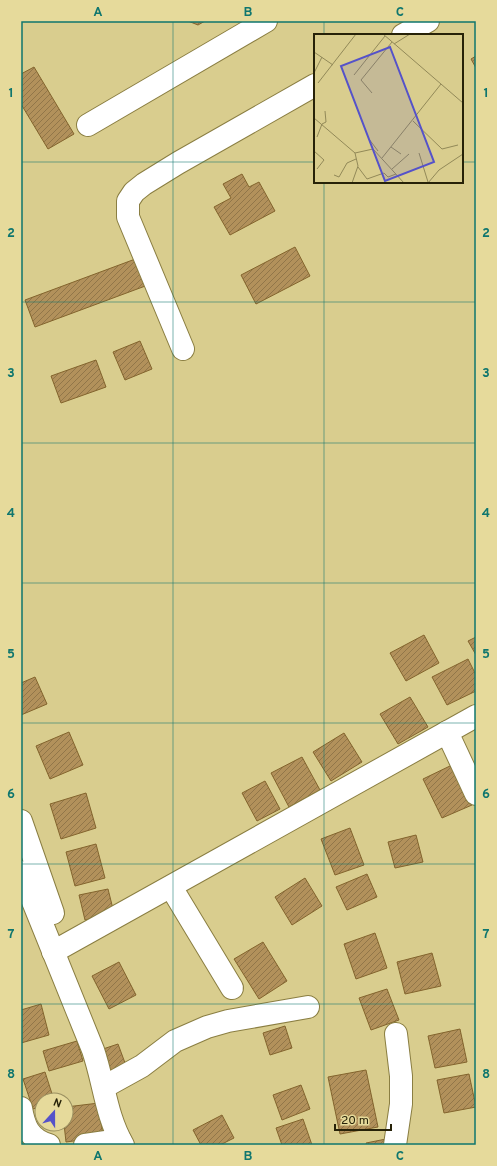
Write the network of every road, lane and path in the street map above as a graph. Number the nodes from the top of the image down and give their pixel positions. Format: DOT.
graph roads {
  1 [pos="266,21"];
  2 [pos="428,21"];
  3 [pos="405,34"];
  4 [pos="314,86"];
  5 [pos="88,125"];
  6 [pos="183,349"];
  7 [pos="476,716"];
  8 [pos="446,732"];
  9 [pos="476,794"];
  10 [pos="21,821"];
  11 [pos="21,872"];
  12 [pos="171,887"];
  13 [pos="60,949"];
  14 [pos="232,988"];
  15 [pos="308,1007"];
  16 [pos="396,1034"];
  17 [pos="104,1087"];
  18 [pos="21,1108"];
  19 [pos="122,1142"];
  20 [pos="49,1145"];
  21 [pos="85,1145"];
  22 [pos="395,1145"];
  1 -- 5 [label="street"];
  2 -- 3 [label="street"];
  4 -- 6 [label="street"];
  7 -- 8 [label="street"];
  8 -- 9 [label="street"];
  8 -- 12 [label="street"];
  10 -- 13 [label="street"];
  11 -- 13 [label="street"];
  12 -- 13 [label="street"];
  12 -- 14 [label="street"];
  13 -- 17 [label="street"];
  15 -- 17 [label="street"];
  16 -- 22 [label="street"];
  17 -- 19 [label="street"];
  18 -- 20 [label="street"];
  19 -- 21 [label="street"];
}
